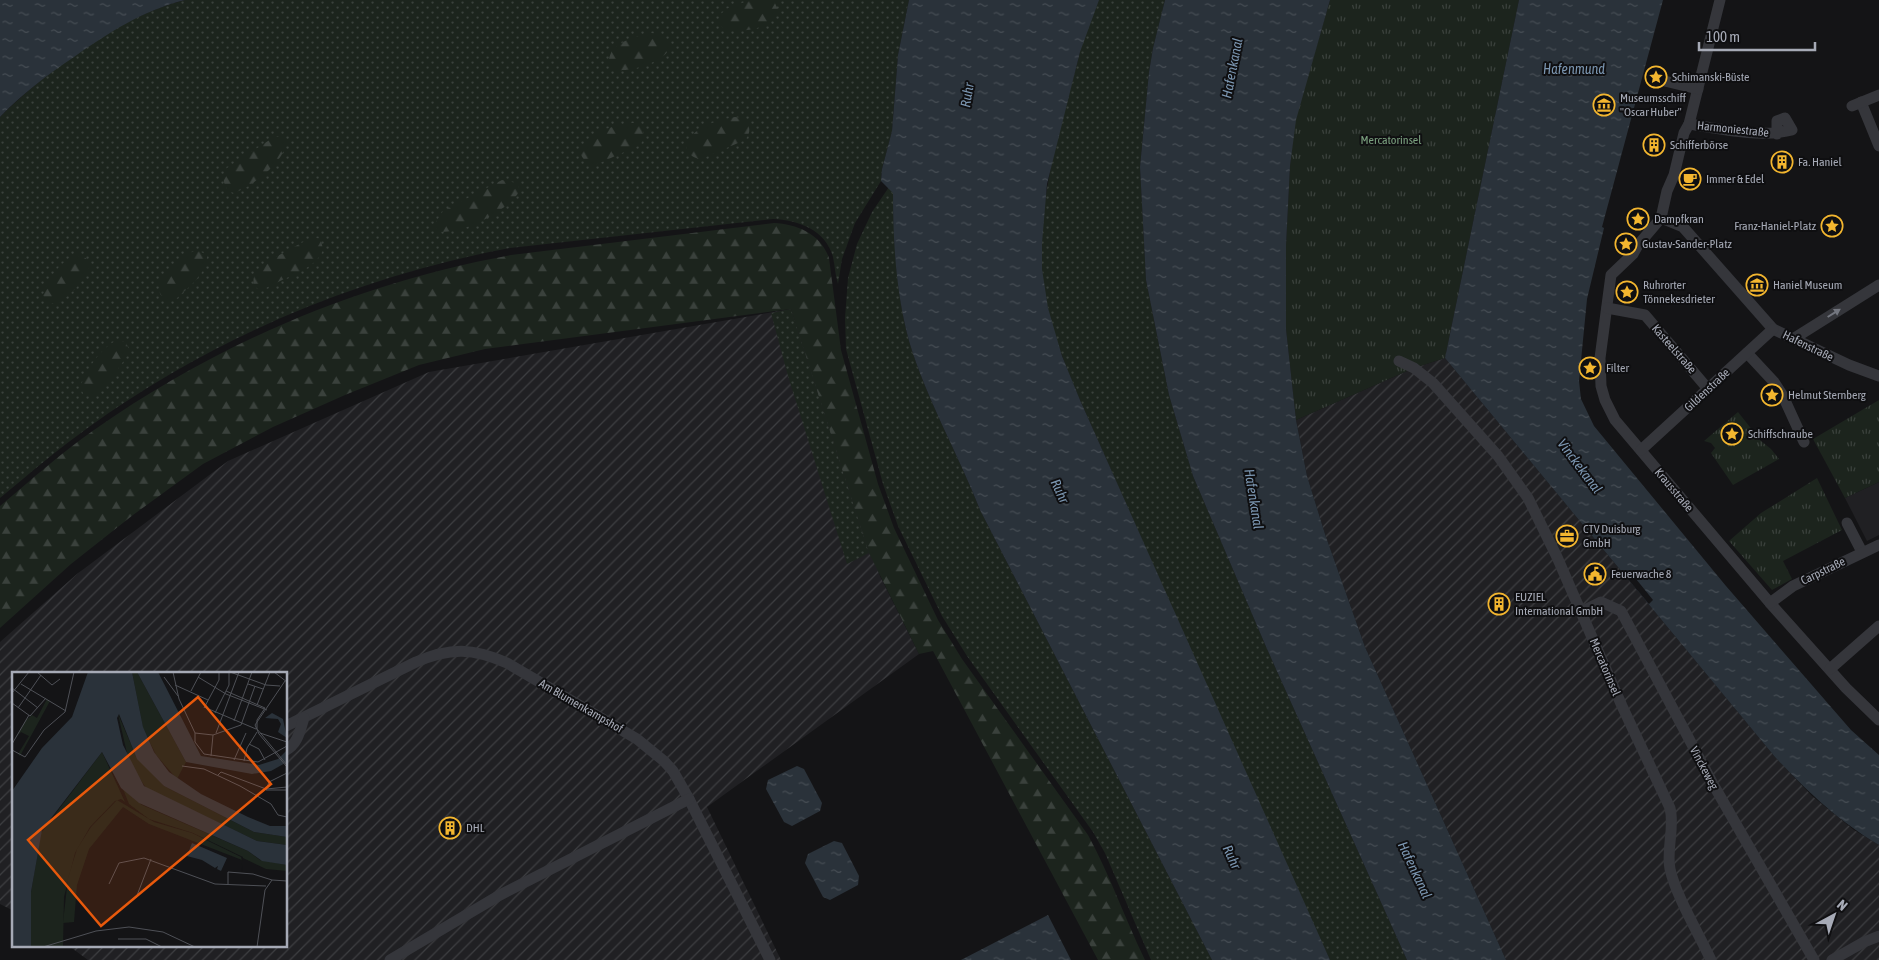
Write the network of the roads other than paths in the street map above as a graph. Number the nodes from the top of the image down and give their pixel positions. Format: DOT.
graph roads {
  1 [pos="1720,0"];
  2 [pos="1652,78"];
  3 [pos="1698,89"];
  4 [pos="1879,95"];
  5 [pos="1689,124"];
  6 [pos="1778,134"];
  7 [pos="1879,146"];
  8 [pos="1658,222"];
  9 [pos="1879,285"];
  10 [pos="1607,308"];
  11 [pos="1773,329"];
  12 [pos="1793,338"];
  13 [pos="1747,353"];
  14 [pos="1399,361"];
  15 [pos="1879,376"];
  16 [pos="1708,389"];
  17 [pos="1804,442"];
  18 [pos="1641,450"];
  19 [pos="1847,523"];
  20 [pos="1879,545"];
  21 [pos="1862,552"];
  22 [pos="1770,603"];
  23 [pos="1581,612"];
  24 [pos="1879,626"];
  25 [pos="1830,669"];
  26 [pos="304,718"];
  27 [pos="1879,720"];
  28 [pos="288,725"];
  29 [pos="288,749"];
  30 [pos="690,799"];
  31 [pos="1879,936"];
  32 [pos="390,960"];
  33 [pos="770,960"];
  34 [pos="1711,960"];
  35 [pos="1814,960"];
  36 [pos="1832,960"];
  1 -- 3 [label="street"];
  2 -- 3 [label="street"];
  3 -- 5 [label="street"];
  4 -- 7 [label="street"];
  5 -- 6 [label="street, Harmoniestraße"];
  5 -- 8 [label="street"];
  8 -- 10 [label="street, Krausstraße"];
  8 -- 11 [label="street, Hafenstraße"];
  12 -- 9 [label="street, one-way"];
  10 -- 16 [label="street, Kasteelstraße"];
  10 -- 18 [label="street, Krausstraße"];
  11 -- 12 [label="street, Hafenstraße"];
  11 -- 13 [label="street, Gildenstraße"];
  12 -- 15 [label="street, Hafenstraße"];
  13 -- 16 [label="street, Gildenstraße"];
  13 -- 17 [label="street"];
  14 -- 23 [label="street, Mercatorinsel"];
  16 -- 18 [label="street, Gildenstraße"];
  18 -- 22 [label="street, Krausstraße"];
  19 -- 21 [label="street"];
  20 -- 21 [label="street, Carpstraße"];
  21 -- 22 [label="street, Carpstraße"];
  22 -- 25 [label="street, Krausstraße"];
  23 -- 34 [label="street, Mercatorinsel"];
  23 -- 35 [label="street, Vinckeweg"];
  24 -- 25 [label="street"];
  25 -- 27 [label="street, Krausstraße"];
  26 -- 28 [label="street, Am Blumenkampshof"];
  26 -- 29 [label="street"];
  26 -- 30 [label="street, Am Blumenkampshof"];
  30 -- 32 [label="street"];
  30 -- 33 [label="street, Am Blumenkampshof"];
  31 -- 36 [label="street"];
}
